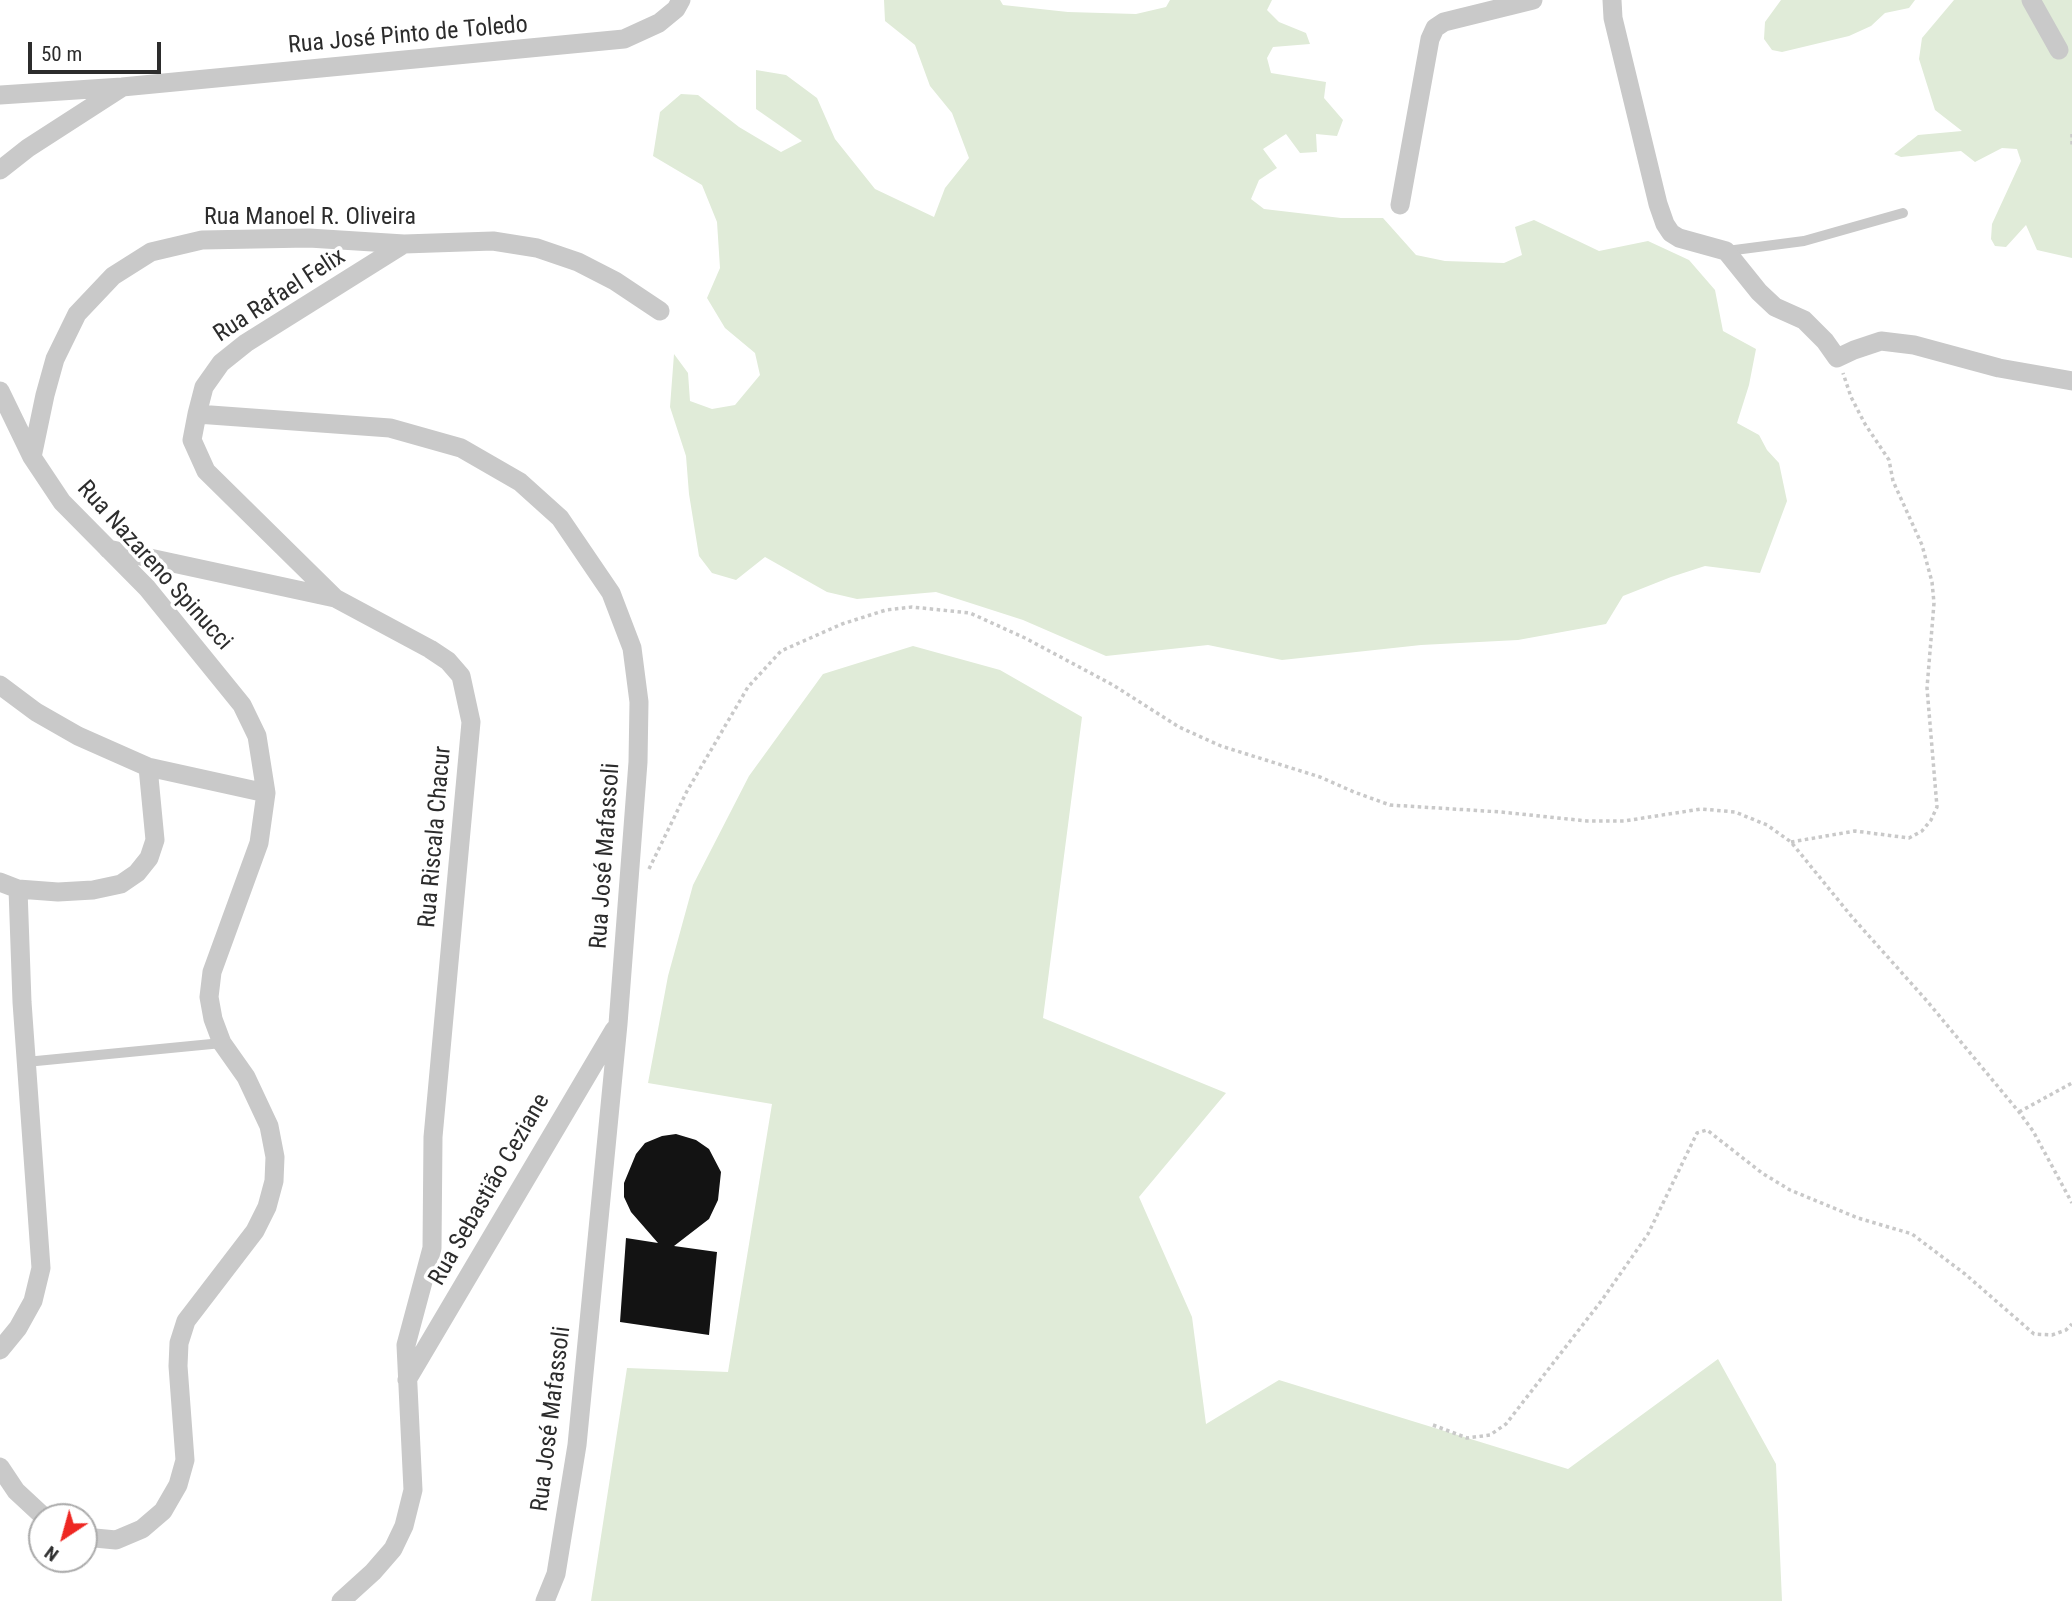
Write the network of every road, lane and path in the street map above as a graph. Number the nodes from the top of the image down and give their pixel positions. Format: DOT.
graph roads {
  1 [pos="681,0"];
  2 [pos="1533,0"];
  3 [pos="2031,0"];
  4 [pos="1612,9"];
  5 [pos="2059,50"];
  6 [pos="122,87"];
  7 [pos="0,95"];
  8 [pos="2072,134"];
  9 [pos="2072,147"];
  10 [pos="0,170"];
  11 [pos="1399,205"];
  12 [pos="1903,213"];
  13 [pos="404,244"];
  14 [pos="1726,251"];
  15 [pos="660,310"];
  16 [pos="1838,358"];
  17 [pos="2072,381"];
  18 [pos="0,391"];
  19 [pos="197,414"];
  20 [pos="32,457"];
  21 [pos="107,549"];
  22 [pos="335,598"];
  23 [pos="0,685"];
  24 [pos="148,767"];
  25 [pos="266,793"];
  26 [pos="1791,842"];
  27 [pos="644,878"];
  28 [pos="9,885"];
  29 [pos="618,1024"];
  30 [pos="222,1043"];
  31 [pos="26,1062"];
  32 [pos="2072,1083"];
  33 [pos="2019,1112"];
  34 [pos="2072,1203"];
  35 [pos="2072,1324"];
  36 [pos="0,1350"];
  37 [pos="406,1381"];
  38 [pos="1433,1425"];
  39 [pos="0,1467"];
  40 [pos="29,1503"];
  41 [pos="98,1538"];
  42 [pos="341,1601"];
  43 [pos="545,1601"];
  1 -- 6 [label="street, Rua José Pinto de Toledo"];
  2 -- 11 [label="street"];
  3 -- 5 [label="street"];
  4 -- 14 [label="street"];
  6 -- 7 [label="street, Rua José Pinto de Toledo"];
  6 -- 10 [label="street"];
  8 -- 9 [label="path"];
  12 -- 14 [label="lane"];
  13 -- 15 [label="street, Rua Manoel R. Oliveira"];
  13 -- 19 [label="street, Rua Rafael Felix"];
  13 -- 20 [label="street, Rua Manoel R. Oliveira"];
  14 -- 16 [label="street"];
  16 -- 17 [label="street"];
  16 -- 26 [label="path"];
  18 -- 20 [label="street, Rua Nazareno Spinucci"];
  19 -- 22 [label="street, Rua Rafael Felix"];
  19 -- 29 [label="street, Rua José Mafassoli"];
  20 -- 21 [label="street, Rua Nazareno Spinucci"];
  21 -- 22 [label="street, Rua Riscala Chacur"];
  21 -- 25 [label="street, Rua Nazareno Spinucci"];
  22 -- 37 [label="street, Rua Riscala Chacur"];
  23 -- 24 [label="street"];
  24 -- 25 [label="street"];
  24 -- 28 [label="street"];
  25 -- 30 [label="street, Rua Nazareno Spinucci"];
  26 -- 27 [label="path"];
  26 -- 33 [label="path"];
  28 -- 31 [label="street"];
  29 -- 37 [label="street, Rua Sebastião Ceziane"];
  29 -- 43 [label="street, Rua José Mafassoli"];
  30 -- 31 [label="lane"];
  30 -- 41 [label="street, Rua Nazareno Spinucci"];
  31 -- 36 [label="street"];
  32 -- 33 [label="path"];
  33 -- 34 [label="path"];
  35 -- 38 [label="path"];
  37 -- 42 [label="street, Rua Riscala Chacur"];
  39 -- 40 [label="street"];
}
